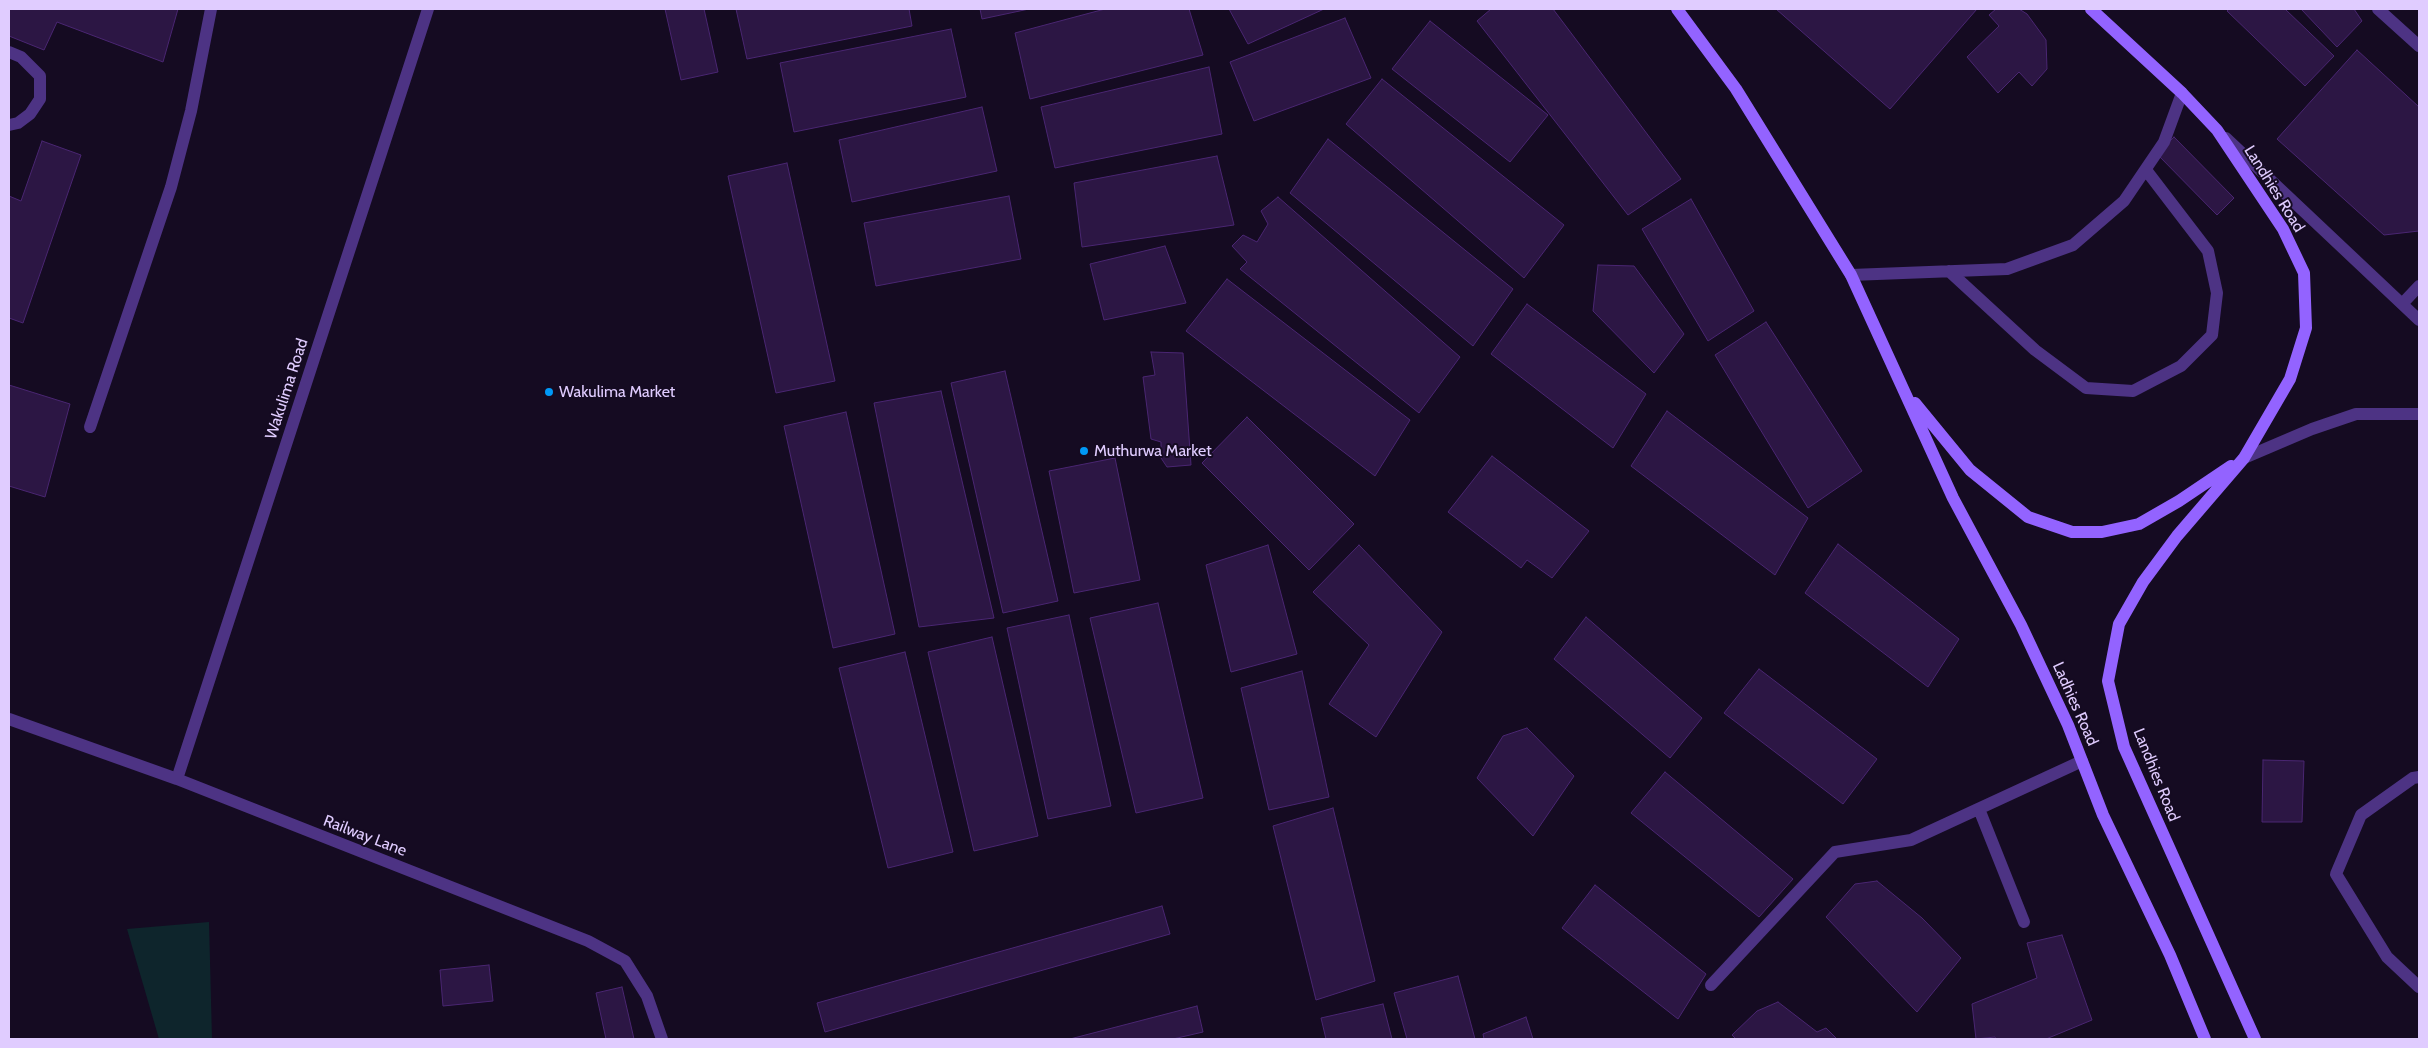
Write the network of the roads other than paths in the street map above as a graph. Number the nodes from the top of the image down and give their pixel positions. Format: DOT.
graph roads {
  1 [pos="210,9"];
  2 [pos="428,9"];
  3 [pos="1676,9"];
  4 [pos="2091,9"];
  5 [pos="2378,9"];
  6 [pos="2419,46"];
  7 [pos="9,52"];
  8 [pos="2182,93"];
  9 [pos="9,125"];
  10 [pos="2217,130"];
  11 [pos="2146,170"];
  12 [pos="1949,271"];
  13 [pos="1851,275"];
  14 [pos="2419,286"];
  15 [pos="2403,304"];
  16 [pos="2419,320"];
  17 [pos="1902,388"];
  18 [pos="2419,414"];
  19 [pos="90,427"];
  20 [pos="2244,458"];
  21 [pos="9,719"];
  22 [pos="2082,761"];
  23 [pos="2419,777"];
  24 [pos="177,779"];
  25 [pos="1979,809"];
  26 [pos="2024,922"];
  27 [pos="1711,985"];
  28 [pos="2419,987"];
  29 [pos="662,1039"];
  30 [pos="2206,1039"];
  31 [pos="2255,1039"];
  1 -- 19 [label="street"];
  2 -- 24 [label="street, Wakulima Road"];
  3 -- 13 [label="main road"];
  4 -- 8 [label="main road, Landhies Road"];
  5 -- 6 [label="street"];
  7 -- 9 [label="street"];
  8 -- 10 [label="main road, Landhies Road"];
  8 -- 11 [label="street"];
  10 -- 15 [label="street"];
  10 -- 20 [label="main road, Landhies Road"];
  11 -- 12 [label="street"];
  11 -- 12 [label="street"];
  12 -- 13 [label="street"];
  13 -- 17 [label="main road"];
  14 -- 15 [label="street"];
  15 -- 16 [label="street"];
  17 -- 20 [label="main road, Landhies Road"];
  17 -- 22 [label="main road, Ladhies Road"];
  18 -- 20 [label="street"];
  20 -- 31 [label="main road, Landhies Road"];
  21 -- 24 [label="street, Railway Lane"];
  22 -- 25 [label="street"];
  22 -- 30 [label="main road, Ladhies Road"];
  23 -- 28 [label="street"];
  24 -- 29 [label="street, Railway Lane"];
  25 -- 26 [label="street"];
  25 -- 27 [label="street"];
}
